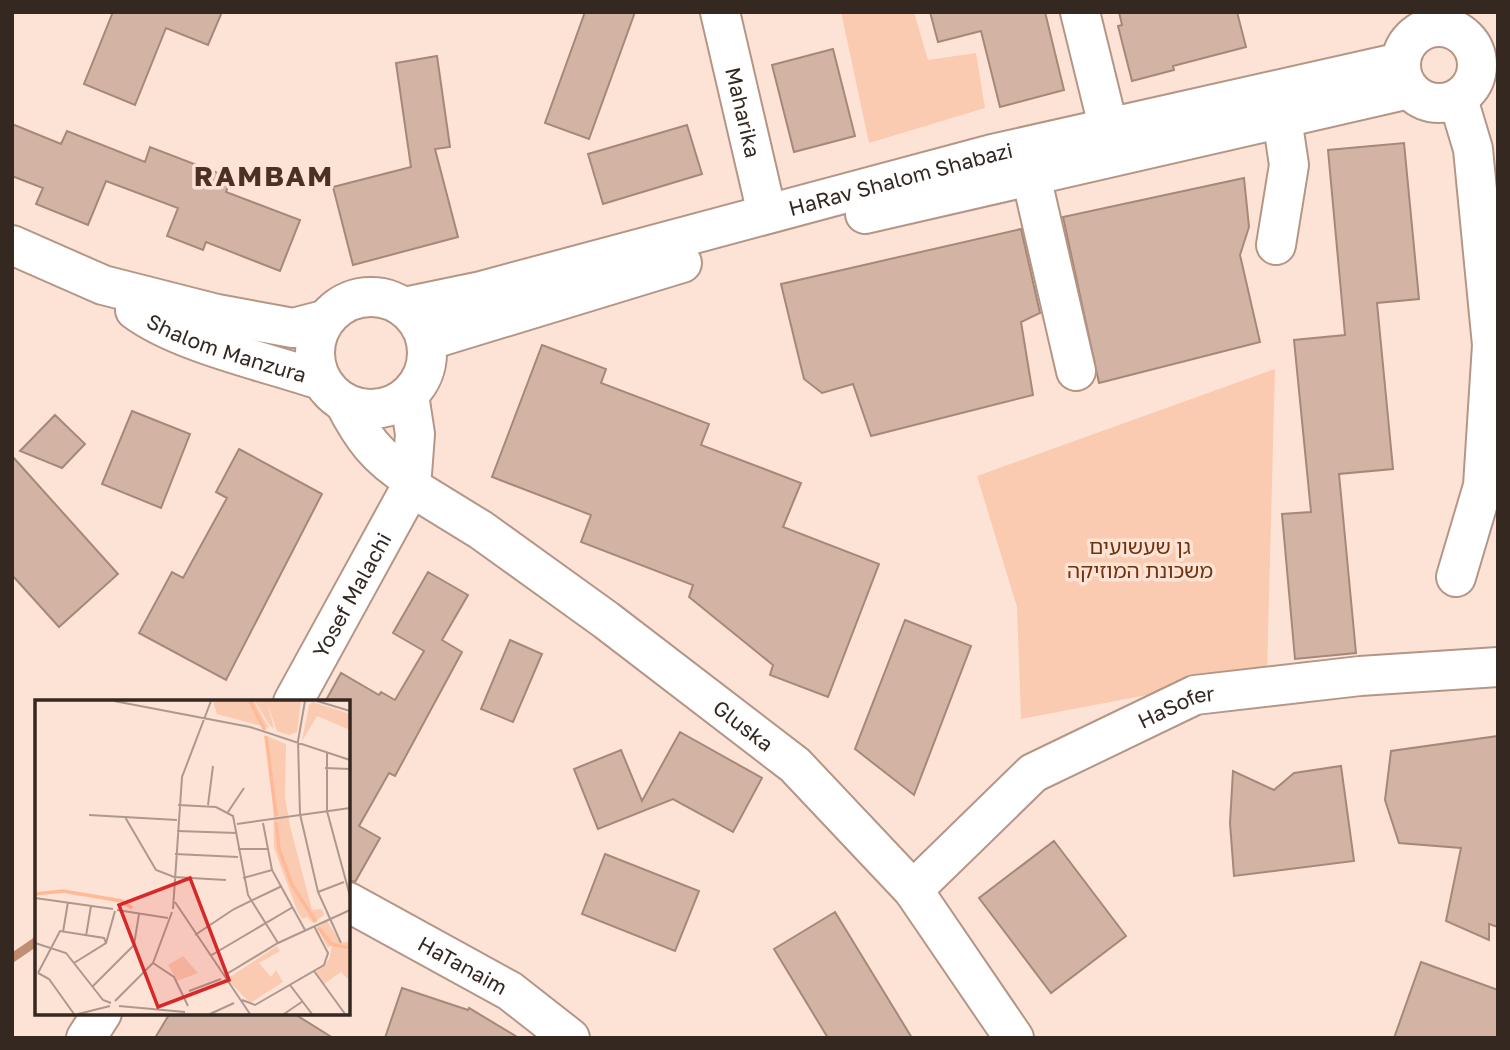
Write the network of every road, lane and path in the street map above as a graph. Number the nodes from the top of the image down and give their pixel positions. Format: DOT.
graph roads {
  1 [pos="720,12"];
  2 [pos="1080,12"];
  3 [pos="1435,19"];
  4 [pos="1481,66"];
  5 [pos="1405,76"];
  6 [pos="1282,118"];
  7 [pos="1109,130"];
  8 [pos="1031,176"];
  9 [pos="767,214"];
  10 [pos="12,245"];
  11 [pos="1276,245"];
  12 [pos="103,285"];
  13 [pos="404,307"];
  14 [pos="324,320"];
  15 [pos="426,341"];
  16 [pos="1076,371"];
  17 [pos="332,391"];
  18 [pos="409,395"];
  19 [pos="411,483"];
  20 [pos="1456,577"];
  21 [pos="1498,667"];
  22 [pos="294,700"];
  23 [pos="913,890"];
  24 [pos="350,903"];
  25 [pos="101,1015"];
  26 [pos="86,1038"];
  27 [pos="570,1038"];
  28 [pos="1014,1038"];
  1 -- 9 [label="street, Maharika"];
  2 -- 7 [label="street"];
  3 -- 4 [label="street"];
  3 -- 5 [label="street"];
  4 -- 5 [label="street"];
  4 -- 20 [label="street"];
  5 -- 6 [label="street, HaRav Shalom Shabazi"];
  5 -- 7 [label="street, HaRav Shalom Shabazi"];
  6 -- 8 [label="street, HaRav Shalom Shabazi"];
  6 -- 11 [label="street"];
  7 -- 9 [label="street, HaRav Shalom Shabazi"];
  8 -- 15 [label="street, HaRav Shalom Shabazi"];
  8 -- 16 [label="street"];
  9 -- 13 [label="street, HaRav Shalom Shabazi"];
  10 -- 12 [label="street, Shalom Manzura"];
  12 -- 14 [label="street, Shalom Manzura"];
  12 -- 17 [label="street, Shalom Manzura"];
  13 -- 14 [label="street"];
  13 -- 15 [label="street"];
  14 -- 17 [label="street"];
  15 -- 18 [label="street"];
  17 -- 18 [label="street"];
  17 -- 19 [label="street, Gluska"];
  18 -- 19 [label="street"];
  19 -- 22 [label="street, Yosef Malachi"];
  19 -- 23 [label="street, Gluska"];
  21 -- 23 [label="street, HaSofer"];
  23 -- 28 [label="street, Gluska"];
  24 -- 27 [label="street, HaTanaim"];
  25 -- 26 [label="street"];
}
